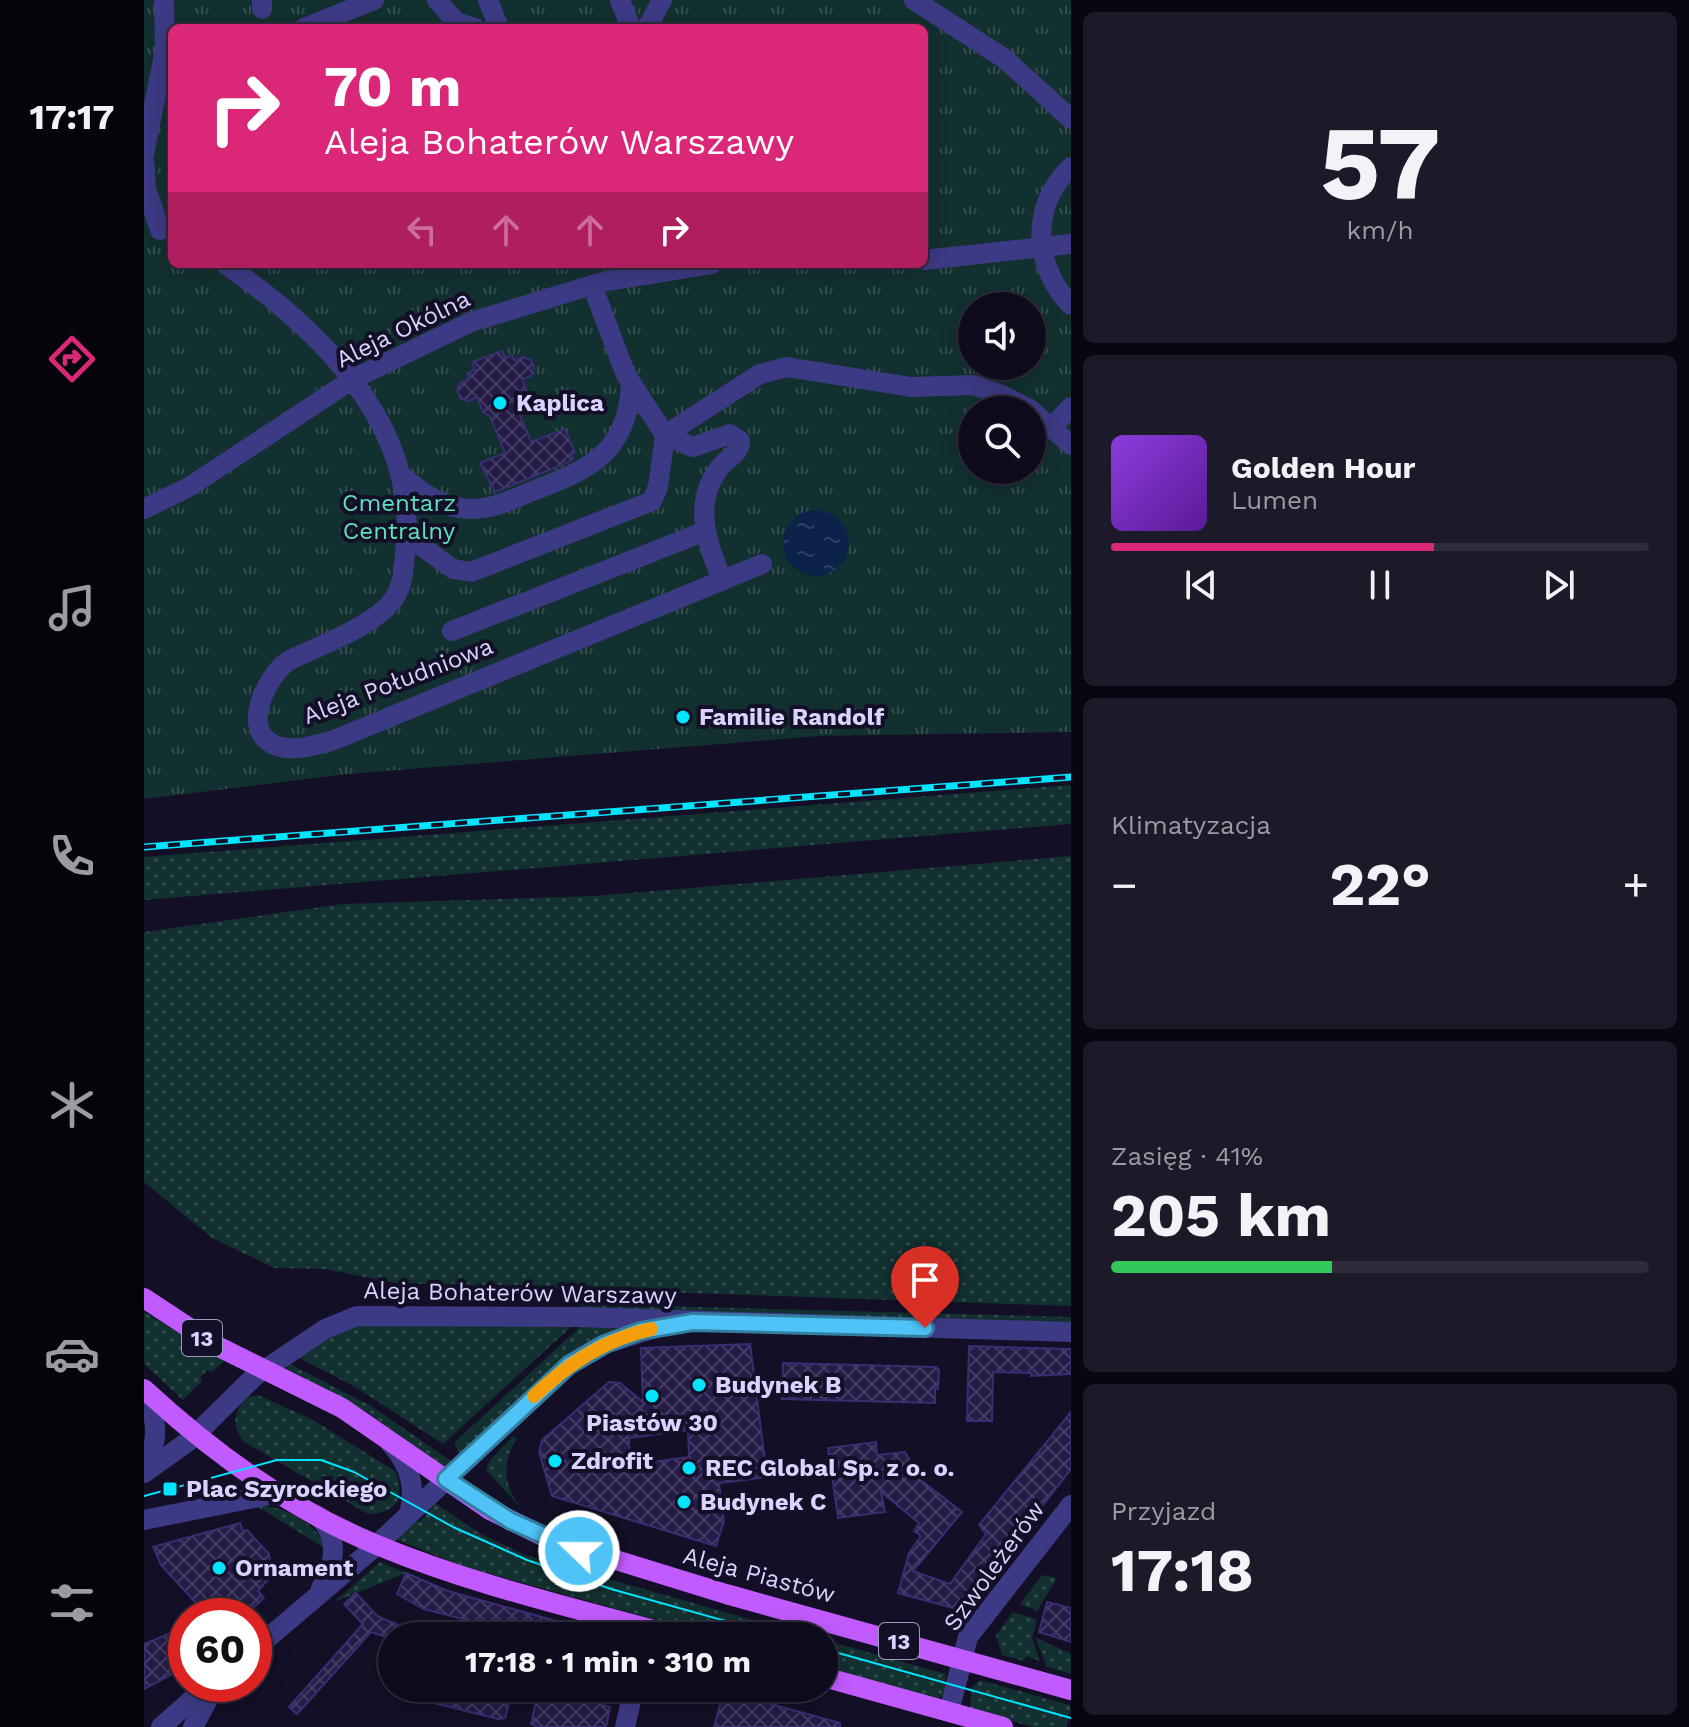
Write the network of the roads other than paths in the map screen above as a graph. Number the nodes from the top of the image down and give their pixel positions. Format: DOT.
graph roads {
  1 [pos="164,0"];
  2 [pos="374,0"];
  3 [pos="437,0"];
  4 [pos="488,0"];
  5 [pos="620,0"];
  6 [pos="662,0"];
  7 [pos="914,0"];
  8 [pos="347,5"];
  9 [pos="311,24"];
  10 [pos="462,24"];
  11 [pos="493,24"];
  12 [pos="629,24"];
  13 [pos="649,24"];
  14 [pos="158,97"];
  15 [pos="1071,119"];
  16 [pos="144,154"];
  17 [pos="144,162"];
  18 [pos="1071,167"];
  19 [pos="159,231"];
  20 [pos="1071,244"];
  21 [pos="1042,247"];
  22 [pos="928,260"];
  23 [pos="230,268"];
  24 [pos="677,268"];
  25 [pos="598,277"];
  26 [pos="1071,305"];
  27 [pos="353,379"];
  28 [pos="631,386"];
  29 [pos="1004,396"];
  30 [pos="1071,407"];
  31 [pos="1046,421"];
  32 [pos="1053,426"];
  33 [pos="665,435"];
  34 [pos="1071,445"];
  35 [pos="402,476"];
  36 [pos="144,509"];
  37 [pos="703,532"];
  38 [pos="406,535"];
  39 [pos="762,564"];
  40 [pos="722,581"];
  41 [pos="452,631"];
  42 [pos="144,1298"];
  43 [pos="693,1322"];
  44 [pos="1071,1332"];
  45 [pos="265,1369"];
  46 [pos="144,1389"];
  47 [pos="144,1395"];
  48 [pos="378,1431"];
  49 [pos="196,1435"];
  50 [pos="144,1465"];
  51 [pos="144,1473"];
  52 [pos="446,1479"];
  53 [pos="279,1493"];
  54 [pos="1071,1505"];
  55 [pos="409,1514"];
  56 [pos="318,1516"];
  57 [pos="144,1520"];
  58 [pos="376,1545"];
  59 [pos="319,1591"];
  60 [pos="614,1622"];
  61 [pos="272,1634"];
  62 [pos="961,1659"];
  63 [pos="838,1681"];
  64 [pos="1071,1690"];
  65 [pos="189,1702"];
  66 [pos="207,1702"];
  67 [pos="631,1702"];
  68 [pos="949,1712"];
  69 [pos="161,1727"];
  70 [pos="193,1727"];
  71 [pos="625,1727"];
  72 [pos="1003,1727"];
  1 -- 14 [label="street"];
  2 -- 8 [label="street"];
  3 -- 10 [label="street"];
  4 -- 11 [label="street"];
  5 -- 12 [label="street"];
  6 -- 13 [label="street"];
  7 -- 15 [label="street"];
  8 -- 9 [label="street"];
  14 -- 16 [label="street"];
  17 -- 19 [label="street"];
  18 -- 21 [label="street"];
  20 -- 21 [label="street"];
  21 -- 22 [label="street"];
  21 -- 26 [label="street"];
  23 -- 27 [label="street, Aleja Południowa"];
  24 -- 25 [label="street, Aleja Okólna"];
  25 -- 27 [label="street, Aleja Okólna"];
  25 -- 28 [label="street"];
  27 -- 35 [label="street, Aleja Południowa"];
  27 -- 36 [label="street, Aleja Okólna"];
  28 -- 33 [label="street"];
  28 -- 35 [label="street"];
  29 -- 33 [label="street"];
  30 -- 32 [label="street"];
  31 -- 32 [label="street"];
  32 -- 34 [label="street"];
  33 -- 37 [label="street"];
  33 -- 38 [label="street"];
  35 -- 38 [label="street, Aleja Południowa"];
  37 -- 40 [label="street"];
  37 -- 41 [label="street"];
  38 -- 40 [label="street, Aleja Południowa"];
  39 -- 40 [label="street"];
  42 -- 45 [label="main road, 13"];
  43 -- 44 [label="street, Aleja Bohaterów Warszawy"];
  43 -- 45 [label="street, Aleja Bohaterów Warszawy"];
  43 -- 52 [label="street, Aleja Bohaterów Warszawy"];
  45 -- 48 [label="main road, 13"];
  45 -- 49 [label="street, Aleja Bohaterów Warszawy"];
  46 -- 49 [label="main road"];
  47 -- 50 [label="street"];
  48 -- 52 [label="main road, 13"];
  48 -- 55 [label="street"];
  49 -- 51 [label="street, Aleja Bohaterów Warszawy"];
  49 -- 53 [label="main road"];
  52 -- 55 [label="street, Aleja Bohaterów Warszawy"];
  52 -- 62 [label="main road, Aleja Piastów / 13"];
  53 -- 56 [label="main road"];
  53 -- 57 [label="street"];
  54 -- 62 [label="street, Szwoleżerów"];
  55 -- 58 [label="street, Aleja Bohaterów Warszawy"];
  56 -- 58 [label="main road"];
  56 -- 59 [label="street"];
  58 -- 59 [label="street, Aleja Bohaterów Warszawy"];
  58 -- 60 [label="main road"];
  59 -- 61 [label="street, Aleja Bohaterów Warszawy"];
  62 -- 64 [label="main road, Aleja Piastów / 13"];
  62 -- 68 [label="street"];
  63 -- 68 [label="main road, 13"];
  65 -- 69 [label="street"];
  66 -- 70 [label="street"];
  67 -- 71 [label="street"];
  68 -- 72 [label="main road, 13"];
}
